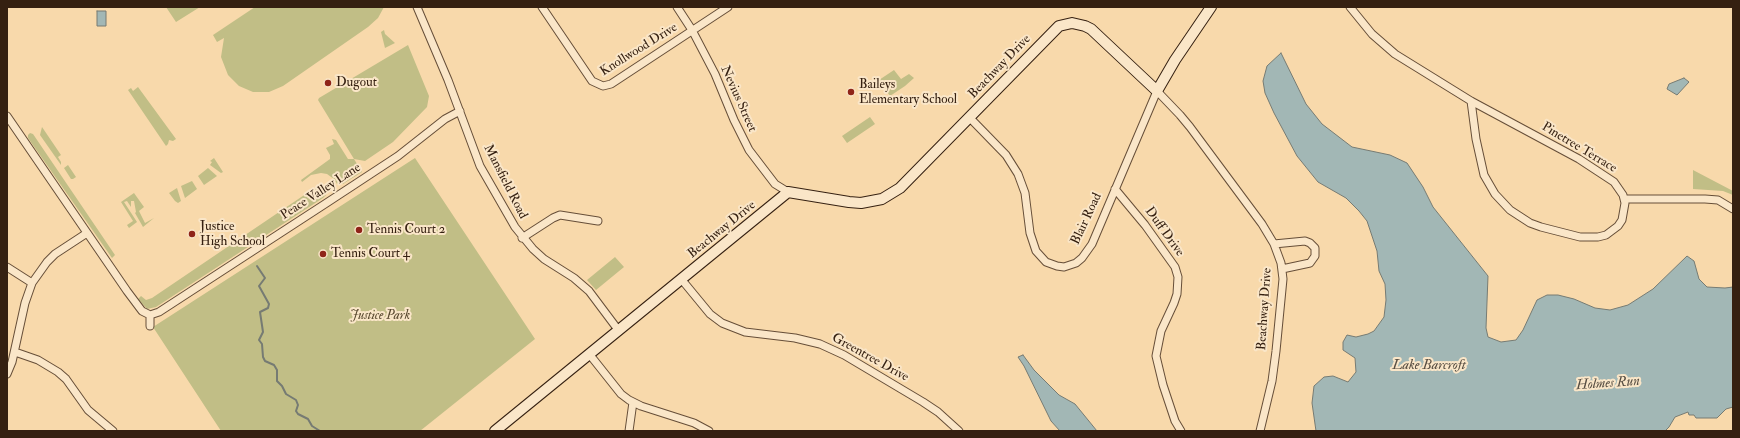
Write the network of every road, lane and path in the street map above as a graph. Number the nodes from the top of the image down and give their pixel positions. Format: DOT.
graph roads {
  1 [pos="542,7"];
  2 [pos="677,7"];
  3 [pos="728,7"];
  4 [pos="1210,7"];
  5 [pos="1350,7"];
  6 [pos="418,8"];
  7 [pos="692,30"];
  8 [pos="1157,91"];
  9 [pos="1471,101"];
  10 [pos="460,111"];
  11 [pos="7,116"];
  12 [pos="969,118"];
  13 [pos="1115,189"];
  14 [pos="788,192"];
  15 [pos="1624,199"];
  16 [pos="1733,209"];
  17 [pos="598,221"];
  18 [pos="87,233"];
  19 [pos="522,238"];
  20 [pos="1274,244"];
  21 [pos="7,267"];
  22 [pos="1282,269"];
  23 [pos="682,280"];
  24 [pos="32,283"];
  25 [pos="150,315"];
  26 [pos="150,326"];
  27 [pos="619,331"];
  28 [pos="15,352"];
  29 [pos="590,354"];
  30 [pos="7,374"];
  31 [pos="633,402"];
  32 [pos="113,431"];
  33 [pos="494,431"];
  34 [pos="628,431"];
  35 [pos="709,431"];
  36 [pos="959,431"];
  37 [pos="1181,431"];
  38 [pos="1260,431"];
  1 -- 7 [label="street, Knollwood Drive"];
  2 -- 7 [label="street, Nevius Street"];
  3 -- 7 [label="street, Knollwood Drive"];
  4 -- 8 [label="street, Blair Road"];
  5 -- 9 [label="street, Pinetree Terrace"];
  6 -- 10 [label="street, Mansfield Road"];
  7 -- 14 [label="street, Nevius Street"];
  8 -- 12 [label="street, Beachway Drive"];
  8 -- 13 [label="street, Blair Road"];
  8 -- 20 [label="street, Beachway Drive"];
  9 -- 15 [label="street, Pinetree Terrace"];
  9 -- 15 [label="street"];
  10 -- 19 [label="street, Mansfield Road"];
  10 -- 25 [label="street, Peace Valley Lane"];
  11 -- 18 [label="street"];
  12 -- 13 [label="street, Blair Road"];
  12 -- 14 [label="street, Beachway Drive"];
  13 -- 37 [label="street, Duff Drive"];
  14 -- 23 [label="street, Beachway Drive"];
  15 -- 16 [label="street"];
  17 -- 19 [label="street"];
  18 -- 24 [label="street"];
  18 -- 25 [label="street"];
  19 -- 27 [label="street, Mansfield Road"];
  20 -- 22 [label="street, Beachway Drive"];
  20 -- 22 [label="street"];
  21 -- 24 [label="street"];
  22 -- 38 [label="street, Beachway Drive"];
  23 -- 27 [label="street, Beachway Drive"];
  23 -- 36 [label="street, Greentree Drive"];
  24 -- 28 [label="street"];
  25 -- 26 [label="street"];
  27 -- 29 [label="street, Beachway Drive"];
  28 -- 30 [label="street"];
  28 -- 32 [label="street"];
  29 -- 31 [label="street"];
  29 -- 33 [label="street, Beachway Drive"];
  31 -- 34 [label="street"];
  31 -- 35 [label="street"];
}
